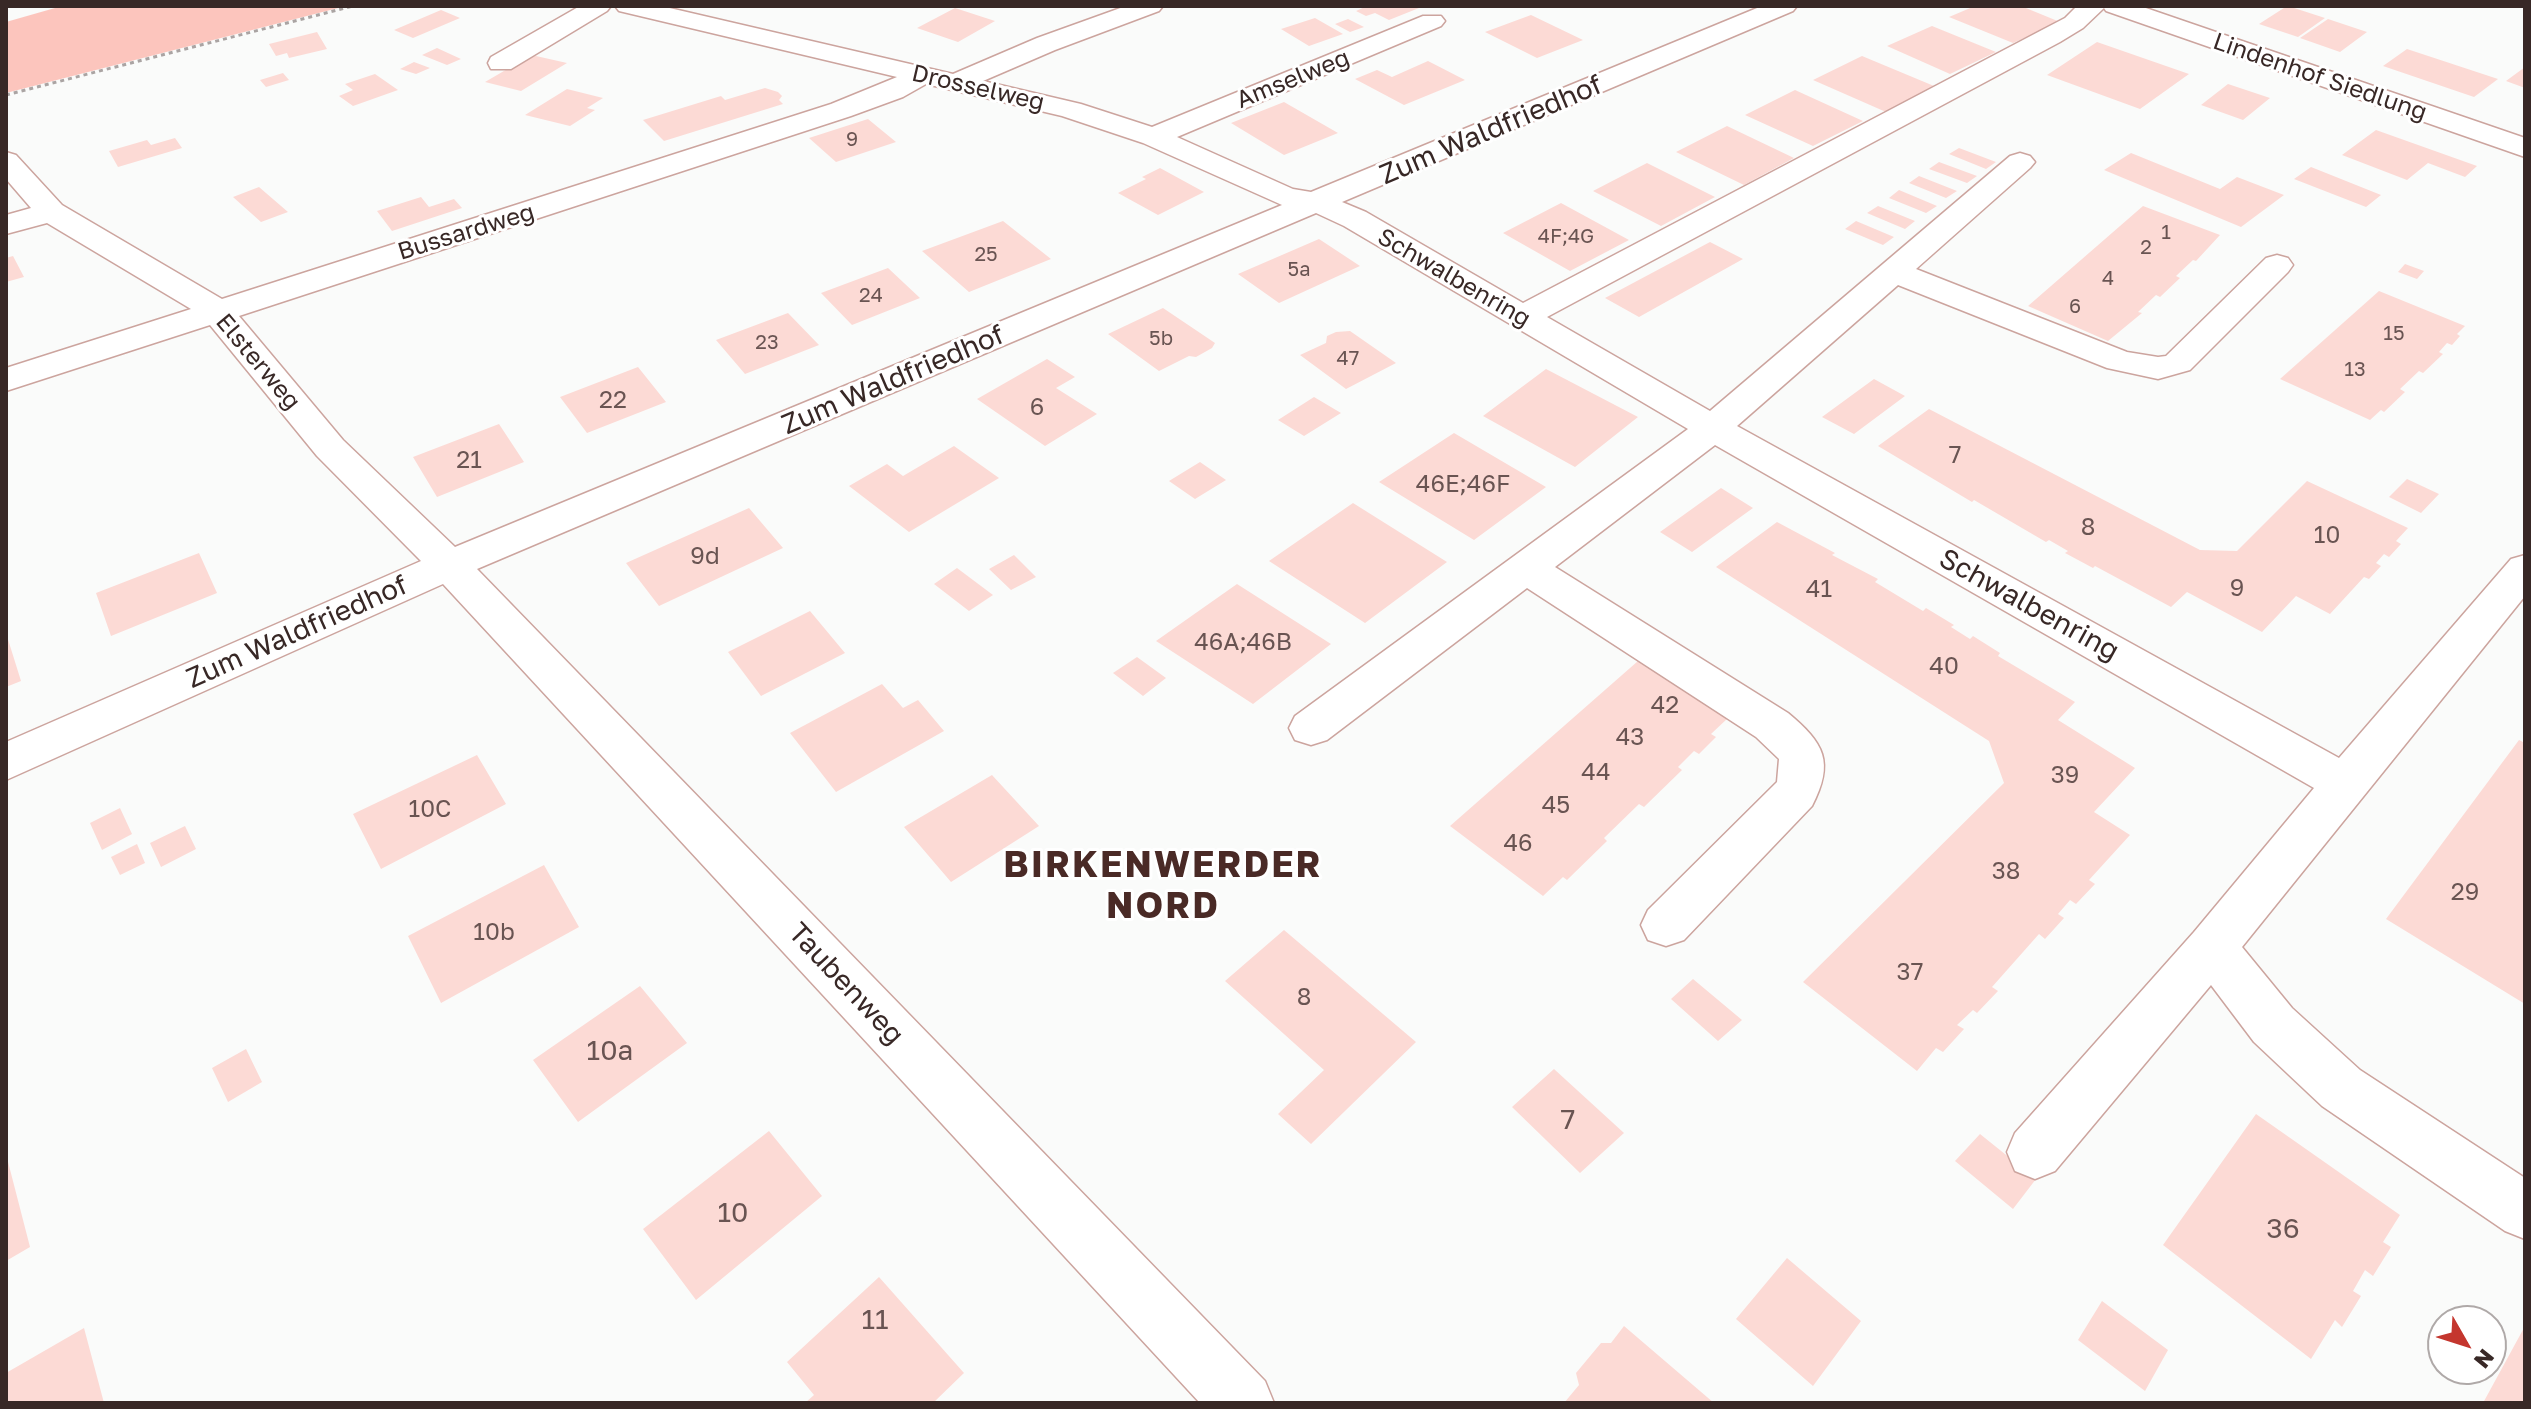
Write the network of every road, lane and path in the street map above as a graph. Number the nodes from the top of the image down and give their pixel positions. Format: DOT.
graph roads {
  1 [pos="353,6"];
  2 [pos="598,6"];
  3 [pos="628,6"];
  4 [pos="1150,6"];
  5 [pos="1784,6"];
  6 [pos="2092,6"];
  7 [pos="2115,6"];
  8 [pos="1432,21"];
  9 [pos="501,63"];
  10 [pos="922,75"];
  11 [pos="957,82"];
  12 [pos="6,95"];
  13 [pos="1153,137"];
  14 [pos="2525,148"];
  15 [pos="6,161"];
  16 [pos="2020,162"];
  17 [pos="1318,203"];
  18 [pos="51,212"];
  19 [pos="6,225"];
  20 [pos="2277,265"];
  21 [pos="1893,271"];
  22 [pos="216,310"];
  23 [pos="1521,317"];
  24 [pos="6,380"];
  25 [pos="1713,428"];
  26 [pos="449,565"];
  27 [pos="1525,567"];
  28 [pos="2525,569"];
  29 [pos="1311,728"];
  30 [pos="6,762"];
  31 [pos="2345,783"];
  32 [pos="1666,925"];
  33 [pos="2212,947"];
  34 [pos="2035,1152"];
  35 [pos="2525,1211"];
  36 [pos="1243,1403"];
  1 -- 12 [label="path"];
  2 -- 9 [label="street"];
  3 -- 10 [label="street, Drosselweg"];
  4 -- 11 [label="street"];
  5 -- 17 [label="street, Zum Waldfriedhof"];
  6 -- 23 [label="street"];
  7 -- 14 [label="street, Lindenhof Siedlung"];
  8 -- 13 [label="street, Amselweg"];
  10 -- 11 [label="street, Drosselweg"];
  10 -- 22 [label="street, Bussardweg"];
  11 -- 13 [label="street, Drosselweg"];
  13 -- 17 [label="street, Drosselweg"];
  15 -- 18 [label="street, Elsterweg"];
  16 -- 21 [label="street"];
  17 -- 23 [label="street, Schwalbenring"];
  17 -- 26 [label="street, Zum Waldfriedhof"];
  18 -- 19 [label="street"];
  18 -- 22 [label="street, Elsterweg"];
  20 -- 21 [label="street"];
  21 -- 25 [label="street"];
  22 -- 24 [label="street, Bussardweg"];
  22 -- 26 [label="street, Elsterweg"];
  23 -- 25 [label="street, Schwalbenring"];
  25 -- 27 [label="street"];
  25 -- 31 [label="street, Schwalbenring"];
  26 -- 30 [label="street, Zum Waldfriedhof"];
  26 -- 36 [label="street, Taubenweg"];
  27 -- 29 [label="street"];
  27 -- 32 [label="street"];
  28 -- 31 [label="street"];
  31 -- 33 [label="street"];
  33 -- 34 [label="street"];
  33 -- 35 [label="street"];
}
